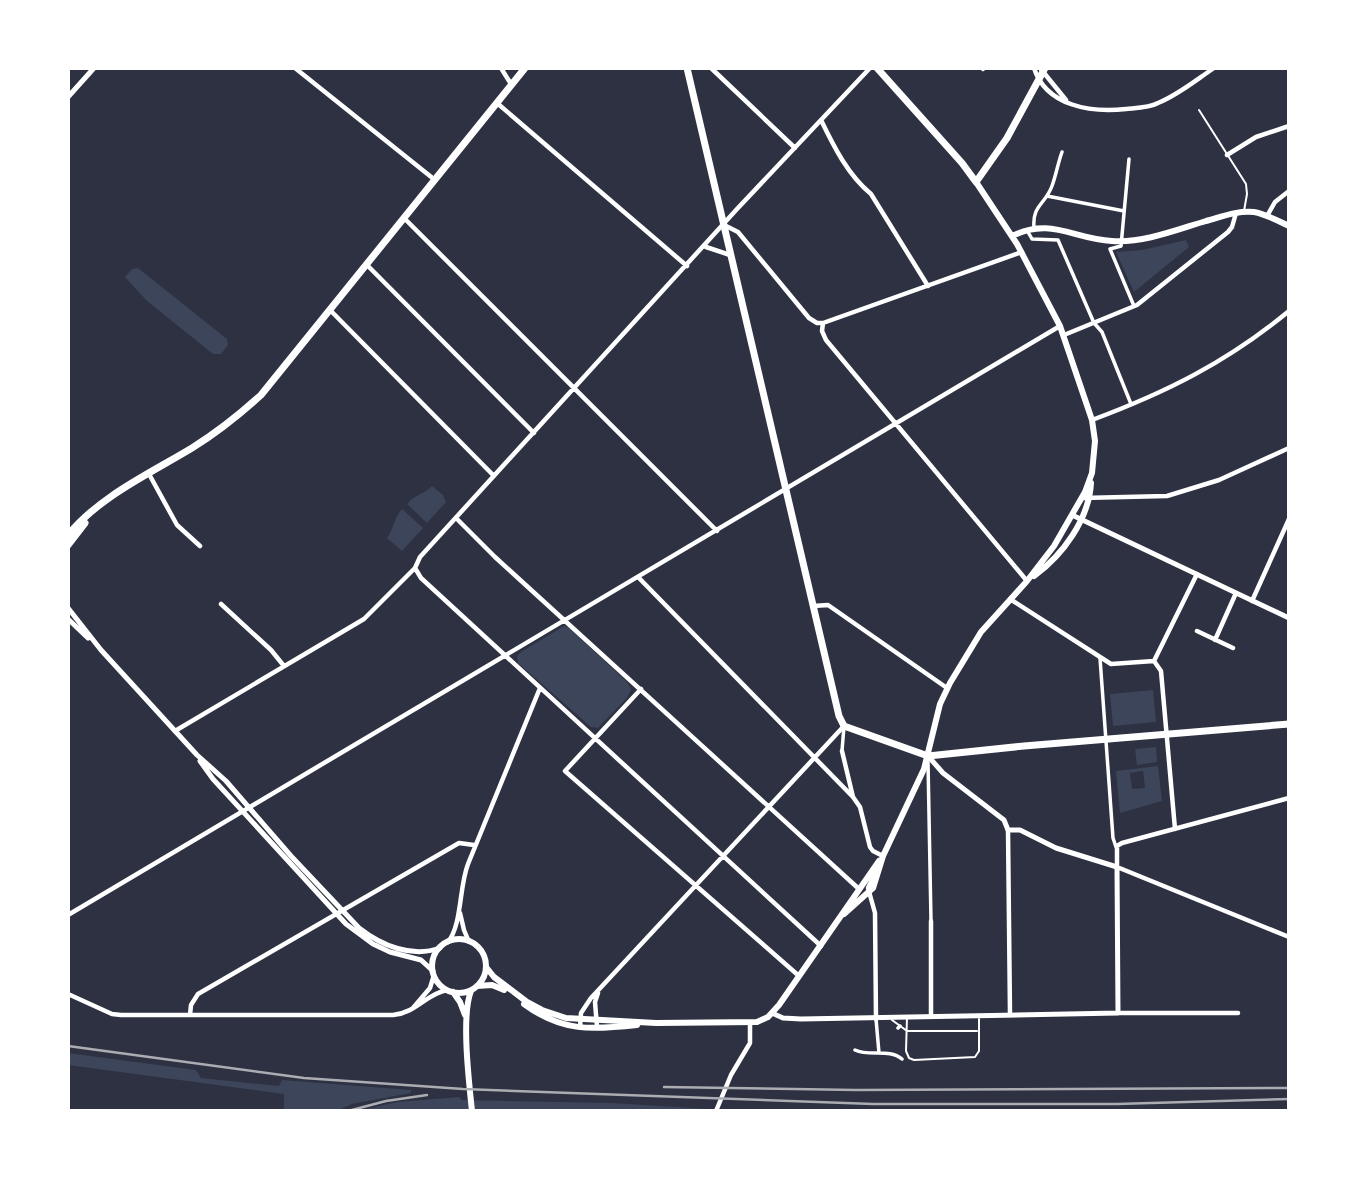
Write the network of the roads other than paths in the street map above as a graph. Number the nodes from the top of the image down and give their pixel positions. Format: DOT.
graph roads {
  1 [pos="94,68"];
  2 [pos="295,68"];
  3 [pos="501,68"];
  4 [pos="525,68"];
  5 [pos="687,68"];
  6 [pos="711,68"];
  7 [pos="870,68"];
  8 [pos="877,68"];
  9 [pos="1034,68"];
  10 [pos="1214,68"];
  11 [pos="1041,72"];
  12 [pos="511,84"];
  13 [pos="68,98"];
  14 [pos="496,102"];
  15 [pos="1199,110"];
  16 [pos="821,120"];
  17 [pos="1289,126"];
  18 [pos="795,148"];
  19 [pos="1062,152"];
  20 [pos="1227,155"];
  21 [pos="1129,159"];
  22 [pos="435,180"];
  23 [pos="976,182"];
  24 [pos="1289,191"];
  25 [pos="1047,196"];
  26 [pos="1124,212"];
  27 [pos="1240,213"];
  28 [pos="1267,216"];
  29 [pos="404,218"];
  30 [pos="724,225"];
  31 [pos="1289,226"];
  32 [pos="1030,228"];
  33 [pos="1012,236"];
  34 [pos="1121,241"];
  35 [pos="705,247"];
  36 [pos="1021,252"];
  37 [pos="730,255"];
  38 [pos="367,265"];
  39 [pos="687,266"];
  40 [pos="928,286"];
  41 [pos="1134,306"];
  42 [pos="331,311"];
  43 [pos="1289,311"];
  44 [pos="823,323"];
  45 [pos="1094,323"];
  46 [pos="1060,326"];
  47 [pos="1064,335"];
  48 [pos="575,389"];
  49 [pos="1131,404"];
  50 [pos="1092,420"];
  51 [pos="897,424"];
  52 [pos="534,433"];
  53 [pos="1289,448"];
  54 [pos="149,474"];
  55 [pos="495,476"];
  56 [pos="785,490"];
  57 [pos="1086,498"];
  58 [pos="98,506"];
  59 [pos="1072,515"];
  60 [pos="456,518"];
  61 [pos="1080,519"];
  62 [pos="1289,520"];
  63 [pos="717,531"];
  64 [pos="68,535"];
  65 [pos="68,545"];
  66 [pos="200,546"];
  67 [pos="415,568"];
  68 [pos="1197,574"];
  69 [pos="639,578"];
  70 [pos="1027,581"];
  71 [pos="1236,593"];
  72 [pos="1010,599"];
  73 [pos="1252,601"];
  74 [pos="221,604"];
  75 [pos="813,606"];
  76 [pos="68,608"];
  77 [pos="1289,618"];
  78 [pos="68,619"];
  79 [pos="566,620"];
  80 [pos="1197,631"];
  81 [pos="1215,640"];
  82 [pos="1234,648"];
  83 [pos="100,650"];
  84 [pos="505,655"];
  85 [pos="1098,656"];
  86 [pos="1154,662"];
  87 [pos="284,666"];
  88 [pos="540,688"];
  89 [pos="947,688"];
  90 [pos="641,689"];
  91 [pos="1289,724"];
  92 [pos="844,726"];
  93 [pos="175,731"];
  94 [pos="1167,734"];
  95 [pos="596,738"];
  96 [pos="1104,739"];
  97 [pos="842,751"];
  98 [pos="197,755"];
  99 [pos="928,756"];
  100 [pos="815,758"];
  101 [pos="853,797"];
  102 [pos="1289,798"];
  103 [pos="769,806"];
  104 [pos="250,807"];
  105 [pos="243,812"];
  106 [pos="1175,829"];
  107 [pos="1008,830"];
  108 [pos="474,845"];
  109 [pos="1116,847"];
  110 [pos="723,855"];
  111 [pos="883,856"];
  112 [pos="1116,867"];
  113 [pos="696,886"];
  114 [pos="860,890"];
  115 [pos="869,893"];
  116 [pos="459,905"];
  117 [pos="339,912"];
  118 [pos="844,914"];
  119 [pos="68,915"];
  120 [pos="931,921"];
  121 [pos="1289,937"];
  122 [pos="448,942"];
  123 [pos="469,942"];
  124 [pos="821,946"];
  125 [pos="440,948"];
  126 [pos="486,967"];
  127 [pos="434,973"];
  128 [pos="799,976"];
  129 [pos="474,988"];
  130 [pos="600,989"];
  131 [pos="450,991"];
  132 [pos="68,995"];
  133 [pos="411,1011"];
  134 [pos="772,1013"];
  135 [pos="1118,1013"];
  136 [pos="1238,1013"];
  137 [pos="190,1015"];
  138 [pos="1010,1015"];
  139 [pos="908,1016"];
  140 [pos="932,1016"];
  141 [pos="978,1016"];
  142 [pos="888,1018"];
  143 [pos="876,1019"];
  144 [pos="580,1023"];
  145 [pos="597,1023"];
  146 [pos="750,1023"];
  147 [pos="467,1030"];
  148 [pos="907,1031"];
  149 [pos="979,1031"];
  150 [pos="855,1050"];
  151 [pos="880,1053"];
  152 [pos="902,1059"];
  153 [pos="472,1111"];
  154 [pos="716,1111"];
  1 -- 13 [label="street"];
  2 -- 22 [label="street"];
  3 -- 12 [label="street"];
  4 -- 12 [label="main road"];
  5 -- 30 [label="main road"];
  6 -- 18 [label="street"];
  7 -- 16 [label="street"];
  8 -- 23 [label="main road"];
  9 -- 11 [label="street"];
  10 -- 11 [label="street"];
  11 -- 23 [label="main road"];
  12 -- 14 [label="main road"];
  14 -- 22 [label="main road"];
  14 -- 39 [label="street"];
  15 -- 20 [label="lane"];
  16 -- 18 [label="street"];
  16 -- 40 [label="street"];
  17 -- 20 [label="street"];
  18 -- 30 [label="street"];
  19 -- 25 [label="street"];
  20 -- 27 [label="lane"];
  21 -- 26 [label="street"];
  22 -- 29 [label="main road"];
  23 -- 33 [label="main road"];
  24 -- 28 [label="street"];
  25 -- 26 [label="street"];
  25 -- 32 [label="street"];
  26 -- 34 [label="street"];
  27 -- 28 [label="main road"];
  27 -- 34 [label="main road"];
  27 -- 41 [label="street"];
  28 -- 31 [label="main road"];
  29 -- 38 [label="main road"];
  29 -- 48 [label="street"];
  30 -- 35 [label="street"];
  30 -- 37 [label="main road"];
  30 -- 44 [label="street"];
  32 -- 33 [label="main road"];
  32 -- 34 [label="main road"];
  32 -- 45 [label="street"];
  33 -- 36 [label="main road"];
  34 -- 41 [label="street"];
  35 -- 37 [label="street"];
  35 -- 39 [label="street"];
  36 -- 40 [label="street"];
  36 -- 46 [label="main road"];
  37 -- 56 [label="main road"];
  38 -- 42 [label="main road"];
  38 -- 52 [label="street"];
  39 -- 48 [label="street"];
  40 -- 44 [label="street"];
  41 -- 45 [label="street"];
  42 -- 54 [label="main road"];
  42 -- 55 [label="street"];
  43 -- 49 [label="street"];
  44 -- 51 [label="street"];
  45 -- 47 [label="street"];
  45 -- 49 [label="street"];
  46 -- 47 [label="main road"];
  46 -- 51 [label="street"];
  47 -- 50 [label="main road"];
  48 -- 52 [label="street"];
  48 -- 63 [label="street"];
  49 -- 50 [label="street"];
  50 -- 57 [label="main road"];
  51 -- 56 [label="street"];
  51 -- 70 [label="street"];
  52 -- 55 [label="street"];
  53 -- 57 [label="street"];
  54 -- 58 [label="main road"];
  54 -- 66 [label="street"];
  55 -- 60 [label="street"];
  56 -- 63 [label="street"];
  56 -- 75 [label="main road"];
  57 -- 59 [label="main road"];
  57 -- 61 [label="main road"];
  58 -- 64 [label="main road"];
  58 -- 65 [label="main road"];
  59 -- 61 [label="street"];
  59 -- 70 [label="main road"];
  60 -- 67 [label="street"];
  60 -- 79 [label="street"];
  61 -- 68 [label="street"];
  61 -- 70 [label="main road"];
  62 -- 73 [label="street"];
  63 -- 69 [label="street"];
  67 -- 84 [label="street"];
  67 -- 87 [label="street"];
  68 -- 71 [label="street"];
  68 -- 86 [label="street"];
  69 -- 79 [label="street"];
  69 -- 100 [label="street"];
  70 -- 72 [label="main road"];
  71 -- 73 [label="street"];
  71 -- 81 [label="street"];
  72 -- 85 [label="street"];
  72 -- 89 [label="main road"];
  73 -- 77 [label="street"];
  74 -- 87 [label="street"];
  75 -- 89 [label="street"];
  75 -- 92 [label="main road"];
  76 -- 83 [label="street"];
  78 -- 83 [label="street"];
  79 -- 84 [label="street"];
  79 -- 90 [label="street"];
  80 -- 81 [label="street"];
  81 -- 82 [label="street"];
  83 -- 93 [label="street"];
  84 -- 88 [label="street"];
  84 -- 104 [label="street"];
  85 -- 86 [label="street"];
  85 -- 96 [label="street"];
  86 -- 94 [label="street"];
  87 -- 93 [label="street"];
  88 -- 95 [label="street"];
  88 -- 108 [label="street"];
  89 -- 99 [label="main road"];
  90 -- 95 [label="street"];
  90 -- 103 [label="street"];
  91 -- 94 [label="main road"];
  92 -- 97 [label="street"];
  92 -- 99 [label="main road"];
  92 -- 100 [label="street"];
  93 -- 98 [label="street"];
  94 -- 96 [label="main road"];
  94 -- 106 [label="street"];
  95 -- 110 [label="street"];
  95 -- 113 [label="street"];
  96 -- 99 [label="main road"];
  96 -- 109 [label="street"];
  97 -- 101 [label="street"];
  98 -- 104 [label="street"];
  98 -- 105 [label="street"];
  99 -- 107 [label="street"];
  99 -- 111 [label="main road"];
  99 -- 120 [label="street"];
  100 -- 101 [label="street"];
  100 -- 103 [label="street"];
  101 -- 111 [label="street"];
  102 -- 106 [label="street"];
  103 -- 110 [label="street"];
  103 -- 114 [label="street"];
  104 -- 105 [label="street"];
  104 -- 117 [label="street"];
  105 -- 117 [label="street"];
  105 -- 119 [label="street"];
  106 -- 109 [label="street"];
  107 -- 112 [label="street"];
  107 -- 138 [label="street"];
  108 -- 116 [label="street"];
  108 -- 117 [label="street"];
  109 -- 112 [label="street"];
  110 -- 113 [label="street"];
  110 -- 124 [label="street"];
  111 -- 114 [label="main road"];
  111 -- 115 [label="main road"];
  112 -- 121 [label="street"];
  112 -- 135 [label="street"];
  113 -- 128 [label="street"];
  113 -- 130 [label="street"];
  114 -- 118 [label="main road"];
  115 -- 118 [label="main road"];
  115 -- 143 [label="street"];
  116 -- 122 [label="street"];
  116 -- 123 [label="street"];
  117 -- 125 [label="street"];
  117 -- 127 [label="street"];
  117 -- 137 [label="street"];
  118 -- 124 [label="main road"];
  120 -- 140 [label="street"];
  122 -- 123 [label="main road"];
  122 -- 125 [label="main road"];
  123 -- 126 [label="main road"];
  124 -- 128 [label="main road"];
  125 -- 127 [label="main road"];
  126 -- 129 [label="main road"];
  126 -- 144 [label="main road"];
  127 -- 131 [label="main road"];
  127 -- 133 [label="street"];
  128 -- 134 [label="main road"];
  129 -- 131 [label="main road"];
  129 -- 144 [label="main road"];
  129 -- 147 [label="main road"];
  130 -- 144 [label="street"];
  130 -- 145 [label="street"];
  131 -- 133 [label="street"];
  131 -- 147 [label="main road"];
  132 -- 137 [label="street"];
  133 -- 137 [label="street"];
  134 -- 143 [label="street"];
  134 -- 146 [label="main road"];
  135 -- 136 [label="street"];
  135 -- 138 [label="street"];
  138 -- 141 [label="street"];
  139 -- 140 [label="street"];
  139 -- 142 [label="street"];
  139 -- 148 [label="lane"];
  140 -- 141 [label="street"];
  141 -- 149 [label="lane"];
  142 -- 143 [label="street"];
  142 -- 148 [label="lane"];
  143 -- 151 [label="street"];
  144 -- 145 [label="main road"];
  145 -- 146 [label="main road"];
  146 -- 154 [label="street"];
  147 -- 153 [label="main road"];
  148 -- 149 [label="lane"];
  148 -- 149 [label="lane"];
  150 -- 151 [label="street"];
  151 -- 152 [label="street"];
}
